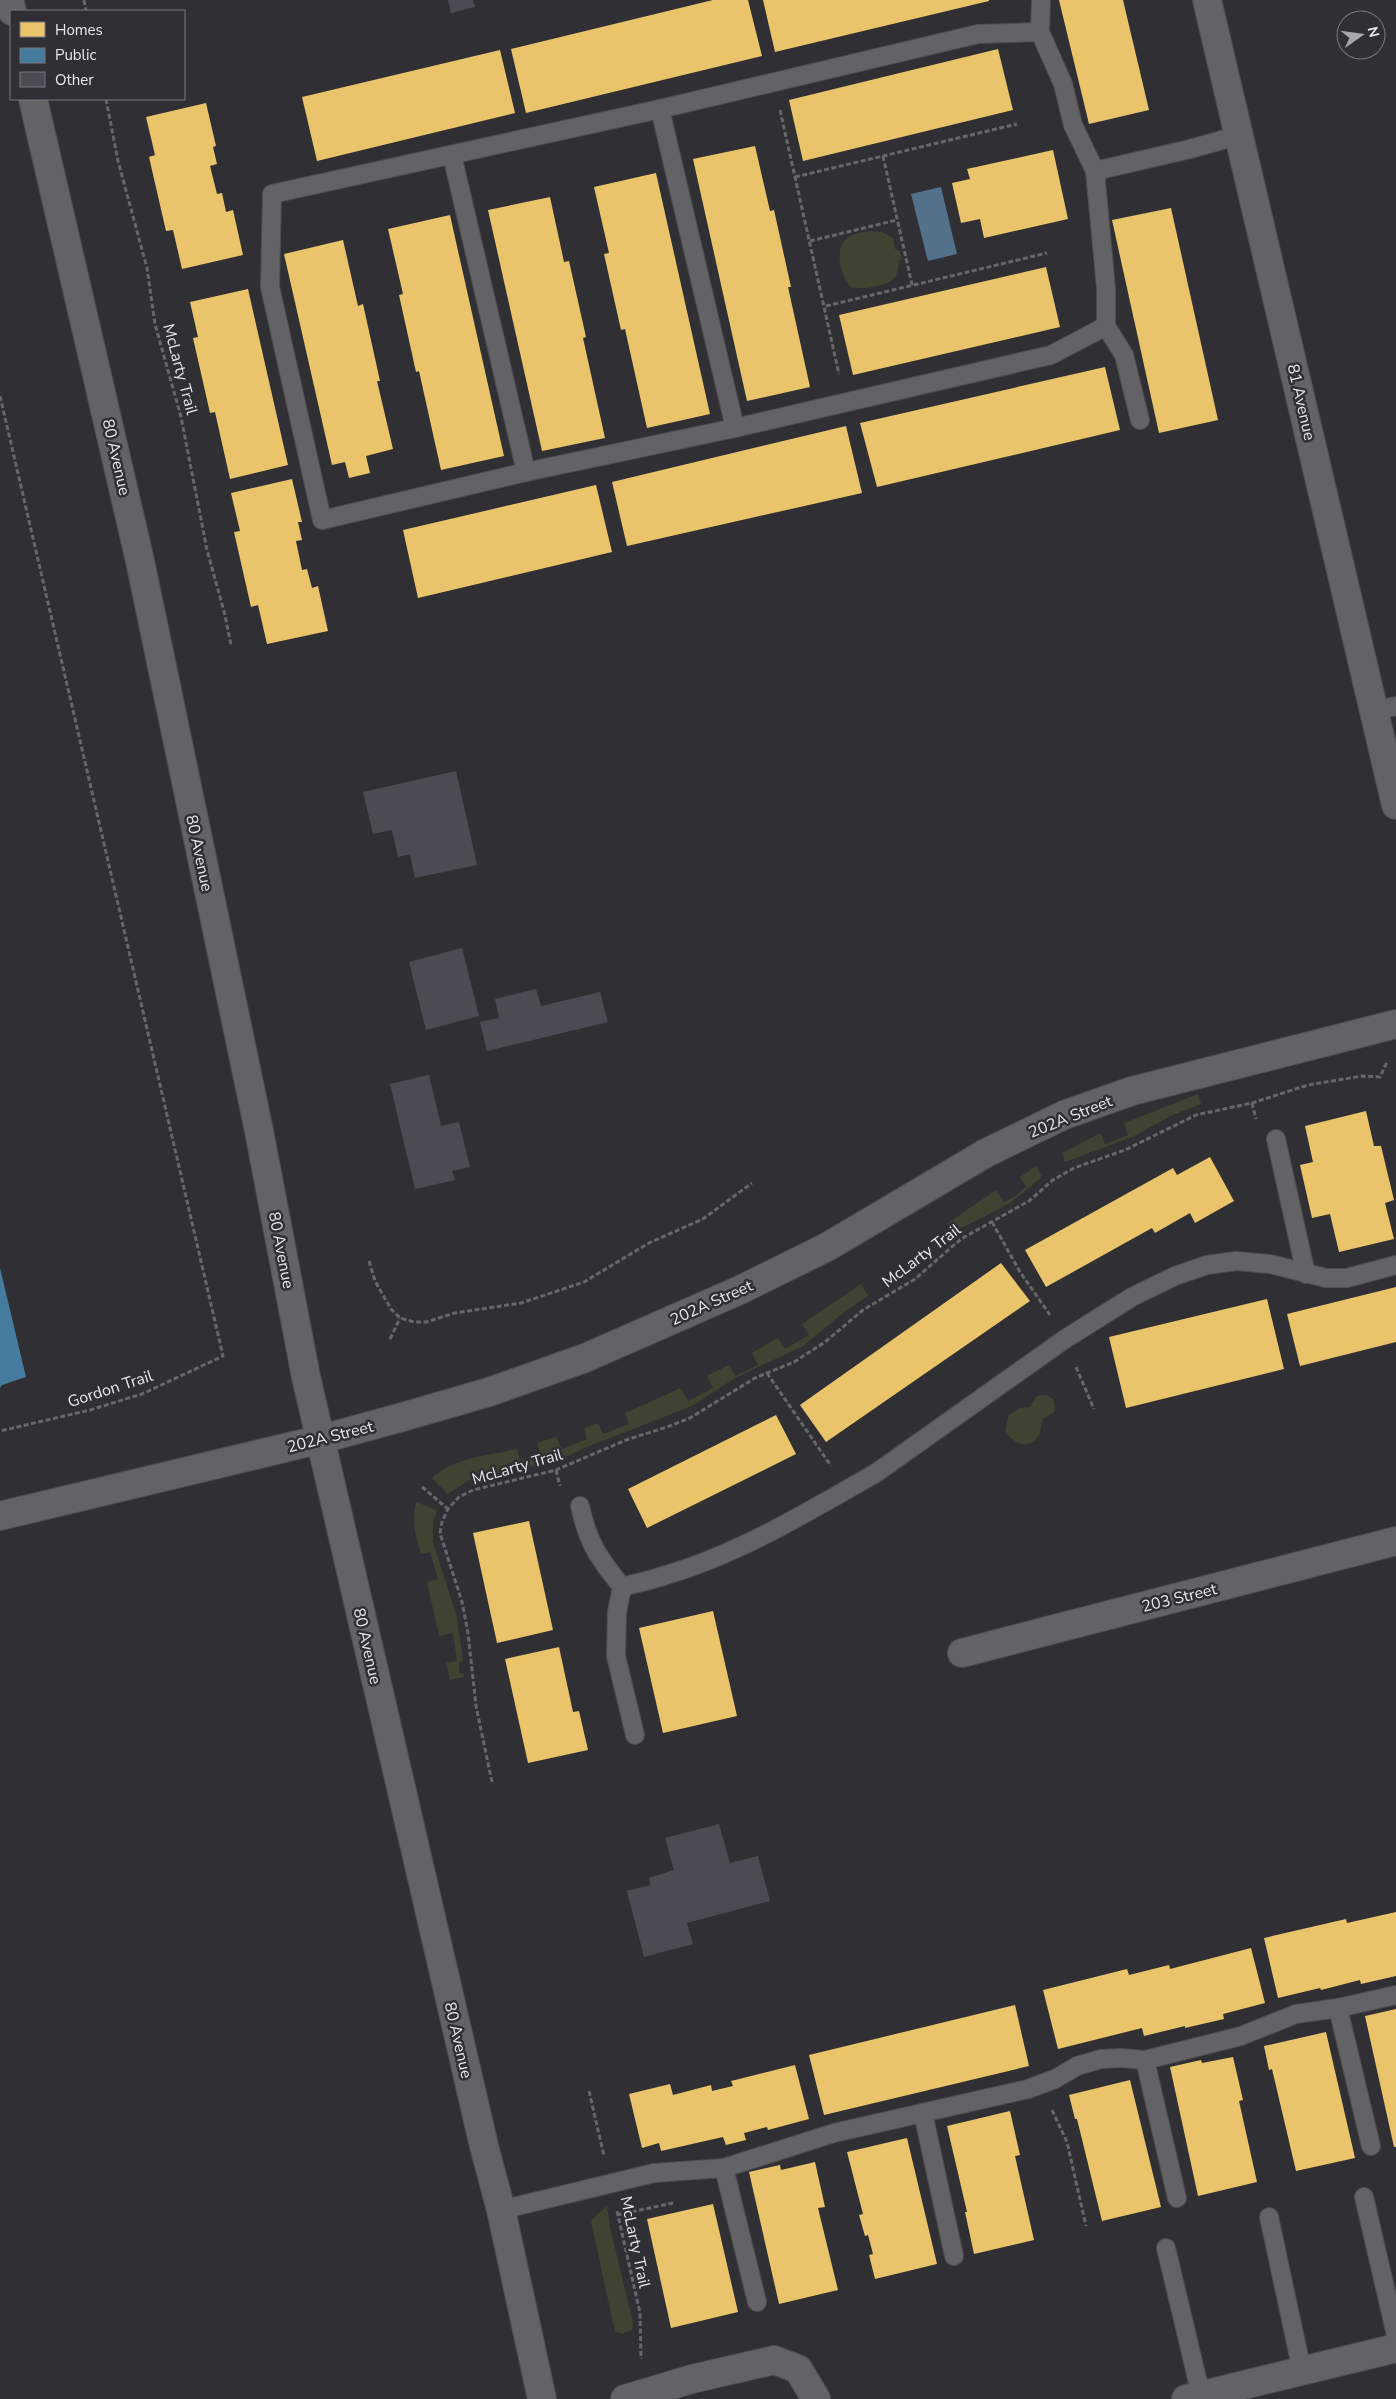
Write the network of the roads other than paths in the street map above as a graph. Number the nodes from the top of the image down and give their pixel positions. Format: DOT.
graph roads {
  1 [pos="1041,0"];
  2 [pos="1207,0"];
  3 [pos="1040,32"];
  4 [pos="33,100"];
  5 [pos="660,109"];
  6 [pos="1240,135"];
  7 [pos="452,155"];
  8 [pos="1095,171"];
  9 [pos="1106,326"];
  10 [pos="1140,420"];
  11 [pos="735,428"];
  12 [pos="526,472"];
  13 [pos="1385,709"];
  14 [pos="1396,805"];
  15 [pos="1396,1024"];
  16 [pos="1276,1139"];
  17 [pos="1396,1265"];
  18 [pos="1306,1274"];
  19 [pos="322,1439"];
  20 [pos="580,1506"];
  21 [pos="0,1516"];
  22 [pos="1396,1541"];
  23 [pos="622,1587"];
  24 [pos="962,1653"];
  25 [pos="635,1735"];
  26 [pos="1396,1995"];
  27 [pos="1338,2008"];
  28 [pos="1145,2060"];
  29 [pos="923,2113"];
  30 [pos="1371,2146"];
  31 [pos="724,2168"];
  32 [pos="1177,2198"];
  33 [pos="1364,2198"];
  34 [pos="501,2210"];
  35 [pos="1268,2218"];
  36 [pos="1166,2248"];
  37 [pos="954,2256"];
  38 [pos="757,2302"];
  39 [pos="1396,2335"];
  40 [pos="1396,2348"];
  41 [pos="1302,2371"];
  42 [pos="635,2396"];
  43 [pos="1194,2397"];
  44 [pos="542,2399"];
  45 [pos="816,2399"];
  1 -- 3 [label="lane"];
  2 -- 6 [label="main road, 81 Avenue"];
  3 -- 5 [label="lane"];
  3 -- 8 [label="lane"];
  4 -- 19 [label="main road, 80 Avenue"];
  5 -- 7 [label="lane"];
  5 -- 11 [label="lane"];
  6 -- 8 [label="lane"];
  6 -- 13 [label="main road, 81 Avenue"];
  7 -- 12 [label="lane"];
  7 -- 12 [label="lane"];
  8 -- 9 [label="lane"];
  9 -- 10 [label="lane"];
  9 -- 11 [label="lane"];
  11 -- 12 [label="lane"];
  13 -- 14 [label="main road, 81 Avenue"];
  15 -- 19 [label="main road, 202A Street"];
  16 -- 18 [label="lane"];
  17 -- 18 [label="lane"];
  18 -- 23 [label="lane"];
  19 -- 21 [label="main road, 202A Street"];
  19 -- 34 [label="main road, 80 Avenue"];
  20 -- 23 [label="lane"];
  22 -- 24 [label="main road, 203 Street"];
  23 -- 25 [label="lane"];
  26 -- 27 [label="lane"];
  27 -- 28 [label="lane"];
  27 -- 30 [label="lane"];
  28 -- 29 [label="lane"];
  28 -- 32 [label="lane"];
  29 -- 31 [label="lane"];
  29 -- 37 [label="lane"];
  31 -- 34 [label="lane"];
  31 -- 38 [label="lane"];
  33 -- 39 [label="lane"];
  34 -- 44 [label="main road, 80 Avenue"];
  35 -- 41 [label="lane"];
  36 -- 43 [label="lane"];
  40 -- 41 [label="main road"];
  41 -- 43 [label="main road"];
  42 -- 45 [label="main road"];
}
